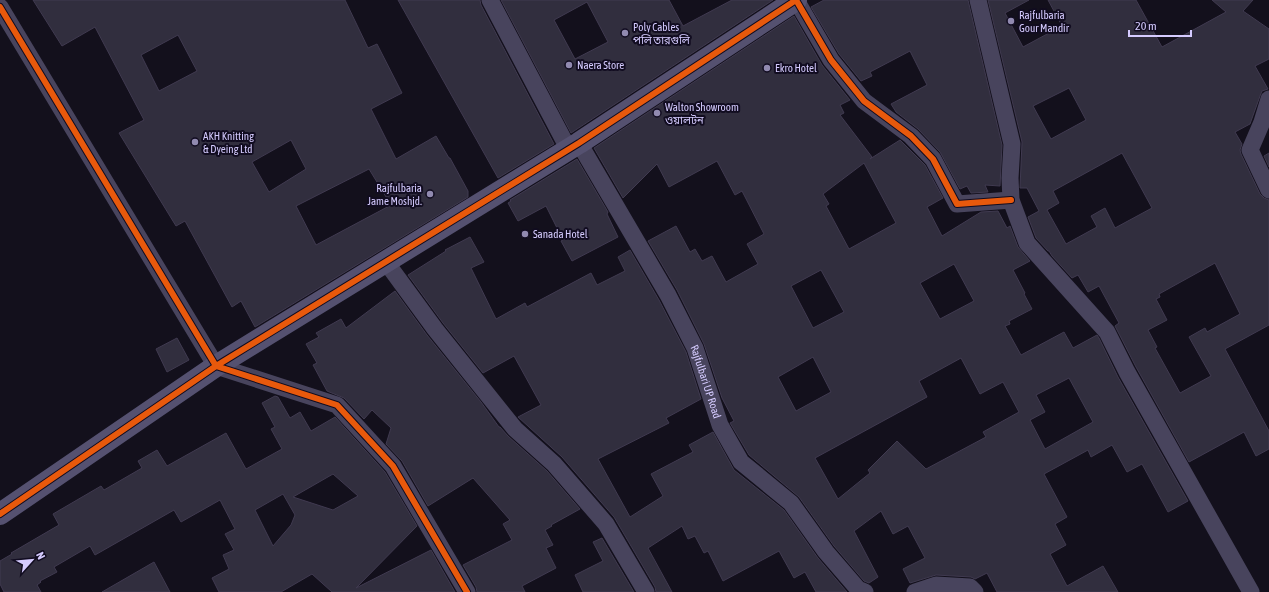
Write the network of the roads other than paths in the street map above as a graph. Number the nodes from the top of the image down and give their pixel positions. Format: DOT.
graph roads {
  1 [pos="490,0"];
  2 [pos="796,0"];
  3 [pos="978,0"];
  4 [pos="0,7"];
  5 [pos="1269,99"];
  6 [pos="574,146"];
  7 [pos="1269,190"];
  8 [pos="1011,200"];
  9 [pos="386,262"];
  10 [pos="216,366"];
  11 [pos="0,514"];
  12 [pos="467,592"];
  13 [pos="646,592"];
  14 [pos="865,592"];
  15 [pos="915,592"];
  16 [pos="975,592"];
  17 [pos="1251,592"];
  1 -- 6 [label="street, Rajfulbari UP Road"];
  2 -- 6 [label="street"];
  2 -- 8 [label="street"];
  3 -- 8 [label="street"];
  4 -- 10 [label="street"];
  5 -- 7 [label="street"];
  6 -- 9 [label="street"];
  6 -- 14 [label="street, Rajfulbari UP Road"];
  8 -- 17 [label="street"];
  9 -- 10 [label="street"];
  9 -- 13 [label="street"];
  10 -- 11 [label="street"];
  10 -- 12 [label="street"];
  15 -- 16 [label="street"];
}
